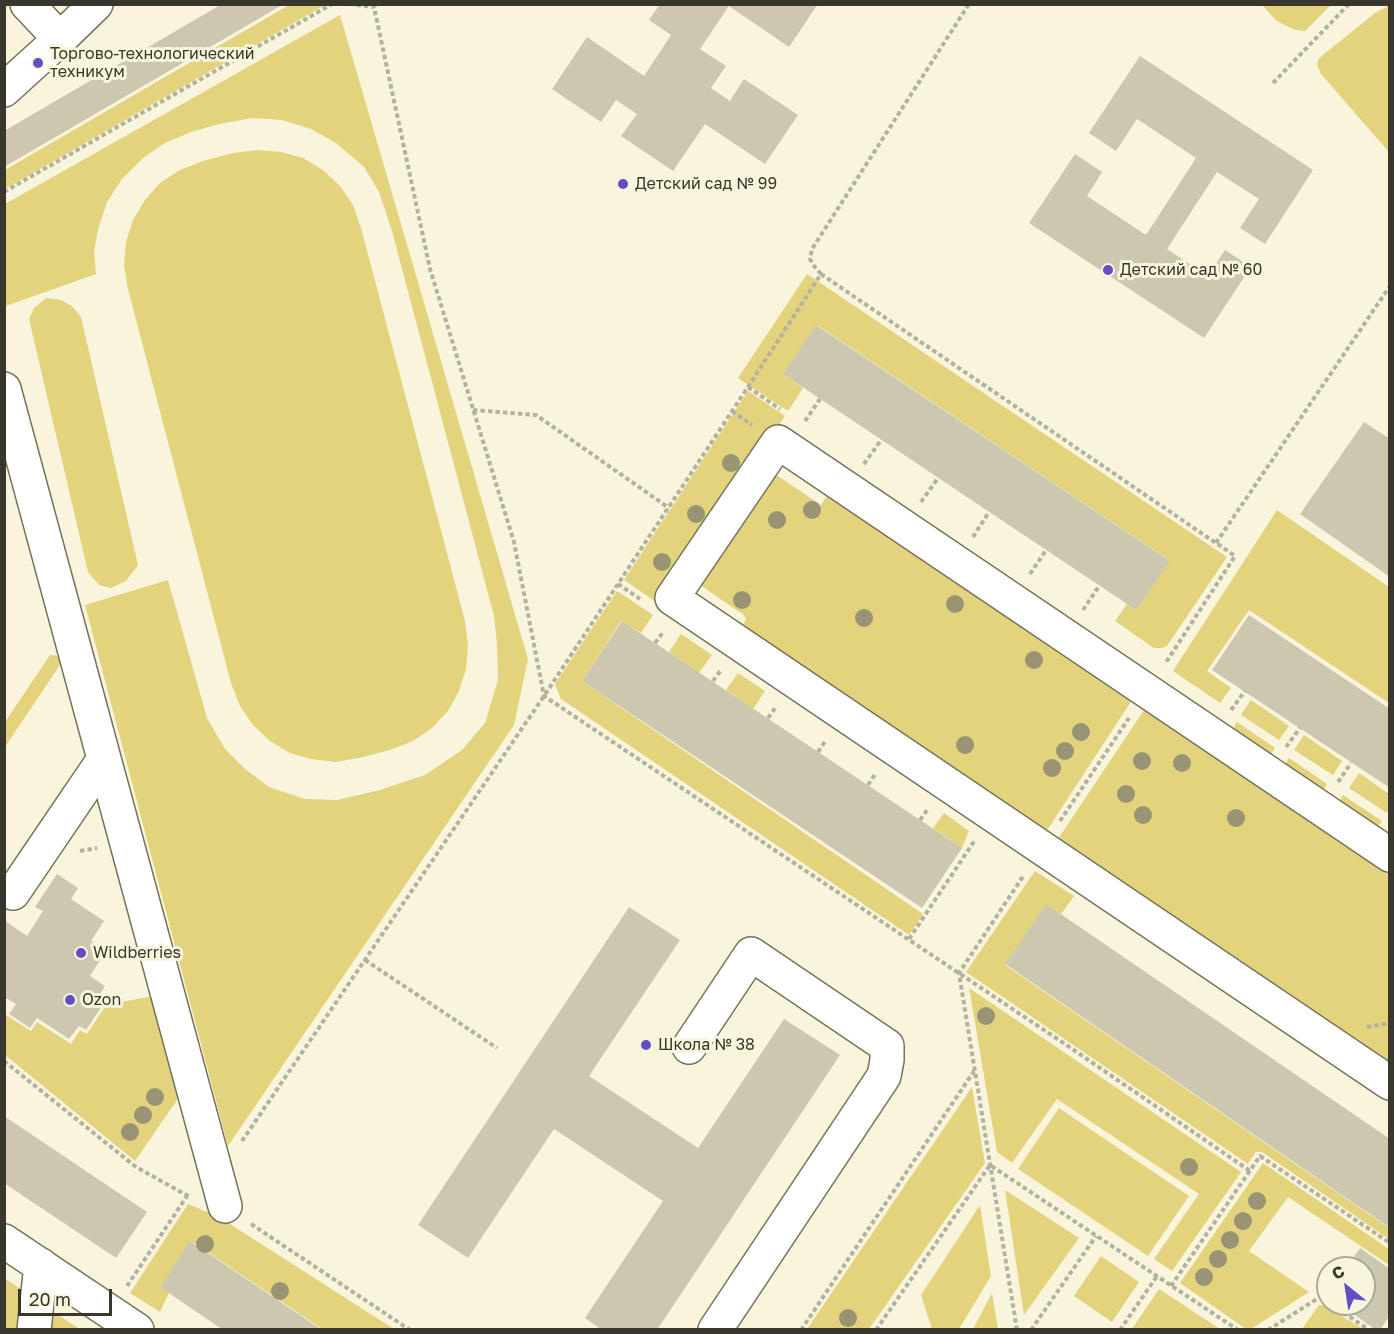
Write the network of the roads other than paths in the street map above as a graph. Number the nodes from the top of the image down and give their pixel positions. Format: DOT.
graph roads {
  1 [pos="27,4"];
  2 [pos="96,4"];
  3 [pos="60,39"];
  4 [pos="4,90"];
  5 [pos="4,389"];
  6 [pos="104,759"];
  7 [pos="1389,855"];
  8 [pos="13,893"];
  9 [pos="689,1047"];
  10 [pos="1389,1083"];
  11 [pos="221,1192"];
  12 [pos="4,1241"];
  13 [pos="41,1265"];
  14 [pos="34,1329"];
  15 [pos="137,1329"];
  16 [pos="715,1329"];
  1 -- 3 [label="street"];
  2 -- 3 [label="street"];
  3 -- 4 [label="street"];
  5 -- 6 [label="street"];
  6 -- 8 [label="street"];
  6 -- 11 [label="street"];
  7 -- 10 [label="street"];
  9 -- 16 [label="street"];
  12 -- 13 [label="street"];
  13 -- 14 [label="street"];
  13 -- 15 [label="street"];
}
